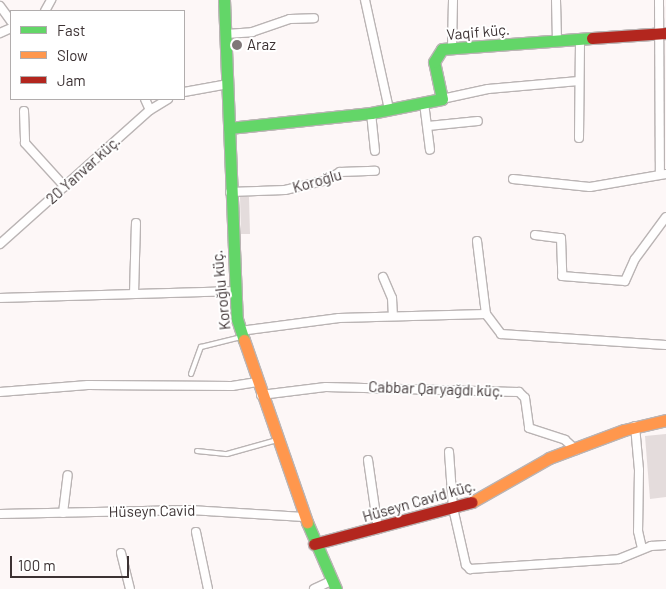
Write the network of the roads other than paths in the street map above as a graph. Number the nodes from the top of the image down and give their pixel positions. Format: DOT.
graph roads {
  1 [pos="8,0"];
  2 [pos="224,0"];
  3 [pos="365,0"];
  4 [pos="452,0"];
  5 [pos="556,0"];
  6 [pos="659,0"];
  7 [pos="0,7"];
  8 [pos="314,18"];
  9 [pos="10,20"];
  10 [pos="662,33"];
  11 [pos="226,34"];
  12 [pos="580,39"];
  13 [pos="557,41"];
  14 [pos="452,48"];
  15 [pos="579,81"];
  16 [pos="228,84"];
  17 [pos="185,92"];
  18 [pos="442,99"];
  19 [pos="145,100"];
  20 [pos="166,100"];
  21 [pos="424,103"];
  22 [pos="389,109"];
  23 [pos="150,110"];
  24 [pos="24,111"];
  25 [pos="371,113"];
  26 [pos="478,121"];
  27 [pos="428,126"];
  28 [pos="228,128"];
  29 [pos="579,138"];
  30 [pos="430,150"];
  31 [pos="375,151"];
  32 [pos="375,171"];
  33 [pos="663,174"];
  34 [pos="513,179"];
  35 [pos="65,187"];
  36 [pos="230,192"];
  37 [pos="666,217"];
  38 [pos="136,224"];
  39 [pos="535,235"];
  40 [pos="477,241"];
  41 [pos="0,244"];
  42 [pos="383,277"];
  43 [pos="234,291"];
  44 [pos="134,294"];
  45 [pos="0,298"];
  46 [pos="486,314"];
  47 [pos="393,315"];
  48 [pos="240,334"];
  49 [pos="666,345"];
  50 [pos="191,374"];
  51 [pos="256,382"];
  52 [pos="0,392"];
  53 [pos="261,395"];
  54 [pos="666,420"];
  55 [pos="635,426"];
  56 [pos="277,440"];
  57 [pos="576,450"];
  58 [pos="197,451"];
  59 [pos="449,452"];
  60 [pos="368,460"];
  61 [pos="68,474"];
  62 [pos="453,508"];
  63 [pos="63,512"];
  64 [pos="0,514"];
  65 [pos="304,517"];
  66 [pos="378,530"];
  67 [pos="196,532"];
  68 [pos="314,544"];
  69 [pos="666,545"];
  70 [pos="642,549"];
  71 [pos="122,553"];
  72 [pos="334,585"];
  73 [pos="130,589"];
  74 [pos="208,589"];
  75 [pos="314,589"];
  1 -- 7 [label="street"];
  2 -- 11 [label="street, Koroğlu küç."];
  3 -- 22 [label="street"];
  4 -- 14 [label="street"];
  5 -- 13 [label="street"];
  6 -- 10 [label="street"];
  7 -- 9 [label="street"];
  8 -- 11 [label="street"];
  10 -- 12 [label="street, Vaqif küç."];
  10 -- 33 [label="street"];
  11 -- 16 [label="street, Koroğlu küç."];
  12 -- 13 [label="street, Vaqif küç."];
  12 -- 15 [label="street"];
  13 -- 14 [label="street, Vaqif küç."];
  14 -- 18 [label="street, Vaqif küç."];
  15 -- 18 [label="street"];
  15 -- 29 [label="street"];
  16 -- 17 [label="street"];
  16 -- 28 [label="street, Koroğlu küç."];
  18 -- 21 [label="street"];
  19 -- 23 [label="street"];
  20 -- 23 [label="street, 20 Yanvar küç."];
  21 -- 22 [label="street"];
  21 -- 27 [label="street"];
  22 -- 25 [label="street"];
  23 -- 35 [label="street, 20 Yanvar küç."];
  24 -- 35 [label="street"];
  25 -- 28 [label="street"];
  25 -- 31 [label="street"];
  26 -- 27 [label="street"];
  27 -- 30 [label="street"];
  28 -- 36 [label="street, Koroğlu küç."];
  32 -- 36 [label="street, Koroğlu"];
  33 -- 34 [label="street"];
  35 -- 41 [label="street, 20 Yanvar küç."];
  36 -- 43 [label="street, Koroğlu küç."];
  37 -- 39 [label="street"];
  38 -- 44 [label="street"];
  40 -- 46 [label="street"];
  42 -- 47 [label="street"];
  43 -- 44 [label="street"];
  43 -- 48 [label="street, Koroğlu küç."];
  44 -- 45 [label="street"];
  46 -- 47 [label="street"];
  46 -- 49 [label="street"];
  47 -- 48 [label="street"];
  48 -- 50 [label="lane"];
  48 -- 51 [label="street, Koroğlu küç."];
  51 -- 52 [label="street"];
  51 -- 53 [label="street, Koroğlu küç."];
  53 -- 56 [label="street, Koroğlu küç."];
  53 -- 57 [label="street, Cabbar Qaryağdı küç."];
  54 -- 55 [label="street, Hüseyn Cavid küç."];
  55 -- 57 [label="street, Hüseyn Cavid küç."];
  55 -- 70 [label="street"];
  56 -- 58 [label="lane"];
  56 -- 65 [label="street, Koroğlu küç."];
  57 -- 62 [label="street, Hüseyn Cavid küç."];
  59 -- 62 [label="street"];
  60 -- 66 [label="street"];
  61 -- 63 [label="street"];
  62 -- 66 [label="street, Hüseyn Cavid küç."];
  62 -- 70 [label="street"];
  63 -- 64 [label="street, Hüseyn Cavid"];
  63 -- 65 [label="street, Hüseyn Cavid"];
  65 -- 68 [label="street, Koroğlu küç."];
  66 -- 68 [label="street, Hüseyn Cavid küç."];
  67 -- 74 [label="street"];
  68 -- 72 [label="street, Koroğlu küç."];
  69 -- 70 [label="street"];
  71 -- 73 [label="street"];
  72 -- 75 [label="street"];
}
